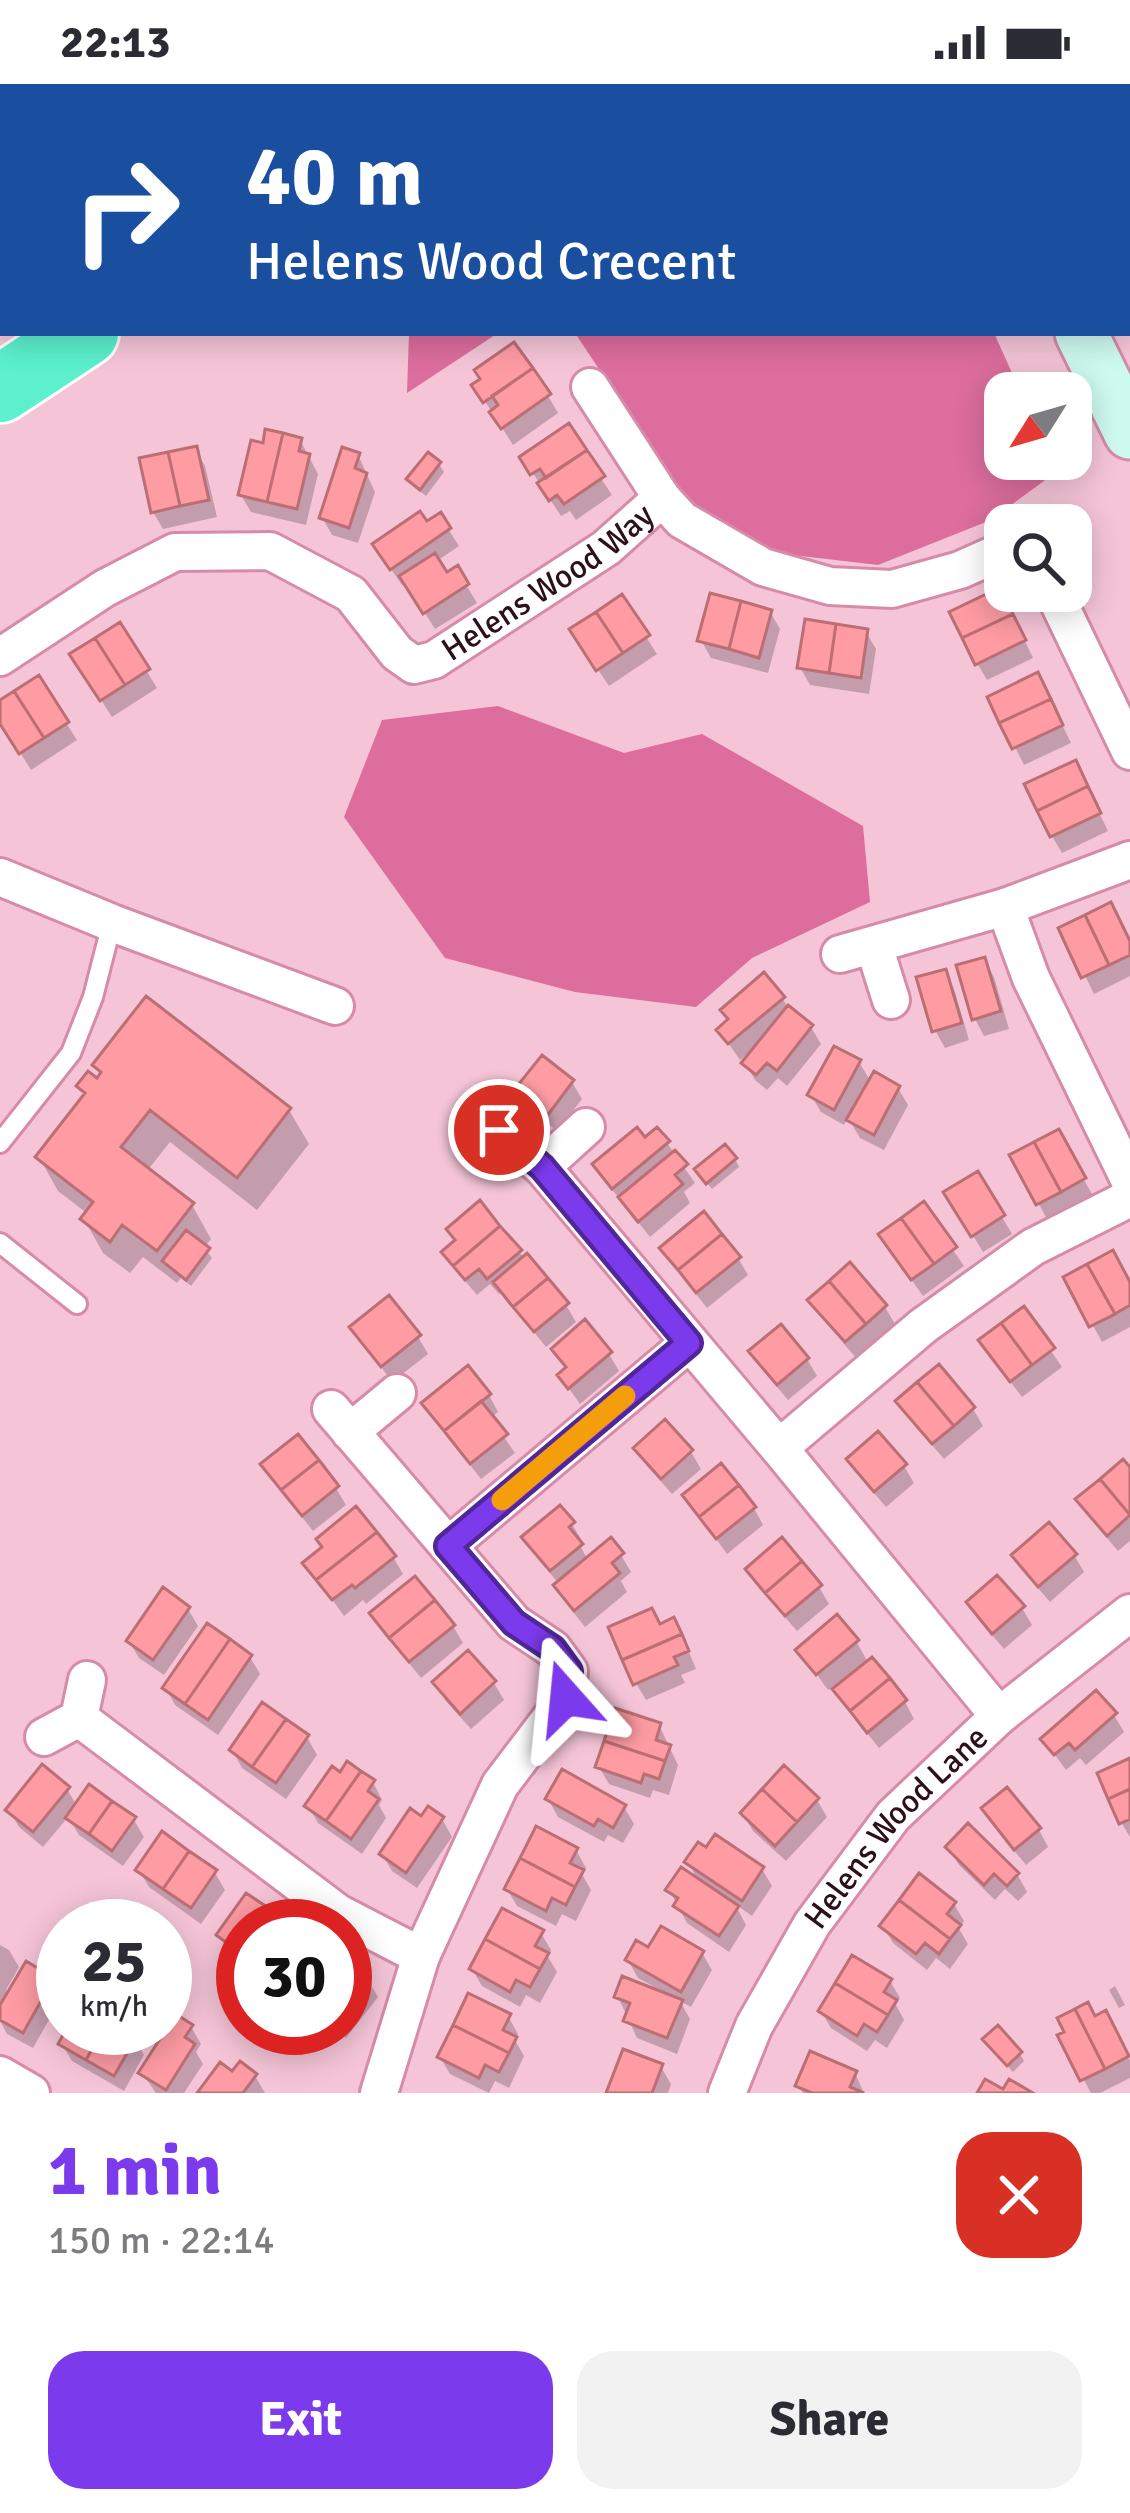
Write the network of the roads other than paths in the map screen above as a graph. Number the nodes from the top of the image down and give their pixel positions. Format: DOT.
graph roads {
  1 [pos="80,336"];
  2 [pos="1083,336"];
  3 [pos="590,387"];
  4 [pos="0,389"];
  5 [pos="1130,433"];
  6 [pos="662,498"];
  7 [pos="984,559"];
  8 [pos="1063,612"];
  9 [pos="0,657"];
  10 [pos="1130,752"];
  11 [pos="1130,860"];
  12 [pos="0,877"];
  13 [pos="1005,907"];
  14 [pos="112,923"];
  15 [pos="891,1000"];
  16 [pos="334,1006"];
  17 [pos="586,1127"];
  18 [pos="499,1130"];
  19 [pos="0,1143"];
  20 [pos="542,1167"];
  21 [pos="1130,1181"];
  22 [pos="1130,1198"];
  23 [pos="0,1244"];
  24 [pos="77,1304"];
  25 [pos="689,1343"];
  26 [pos="397,1393"];
  27 [pos="779,1448"];
  28 [pos="448,1546"];
  29 [pos="1124,1630"];
  30 [pos="88,1680"];
  31 [pos="999,1716"];
  32 [pos="79,1718"];
  33 [pos="44,1738"];
  34 [pos="421,1956"];
  35 [pos="0,2074"];
  36 [pos="31,2093"];
  37 [pos="379,2093"];
  38 [pos="727,2093"];
  1 -- 4 [label="highway"];
  2 -- 5 [label="street"];
  3 -- 6 [label="street, Helens Wood Way"];
  6 -- 7 [label="street, Helens Wood Way"];
  6 -- 9 [label="street, Helens Wood Way"];
  8 -- 10 [label="street"];
  11 -- 13 [label="street"];
  12 -- 14 [label="street"];
  13 -- 15 [label="street"];
  13 -- 21 [label="street"];
  14 -- 16 [label="street"];
  14 -- 19 [label="lane"];
  17 -- 20 [label="street"];
  18 -- 20 [label="street"];
  20 -- 25 [label="street"];
  22 -- 27 [label="street"];
  23 -- 24 [label="lane"];
  25 -- 27 [label="street"];
  25 -- 28 [label="street"];
  26 -- 28 [label="street"];
  27 -- 31 [label="street"];
  28 -- 34 [label="street"];
  29 -- 31 [label="street, Helens Wood Lane"];
  30 -- 32 [label="street"];
  31 -- 38 [label="street, Helens Wood Lane"];
  32 -- 33 [label="street"];
  32 -- 34 [label="street"];
  34 -- 37 [label="street"];
  35 -- 36 [label="street"];
}
